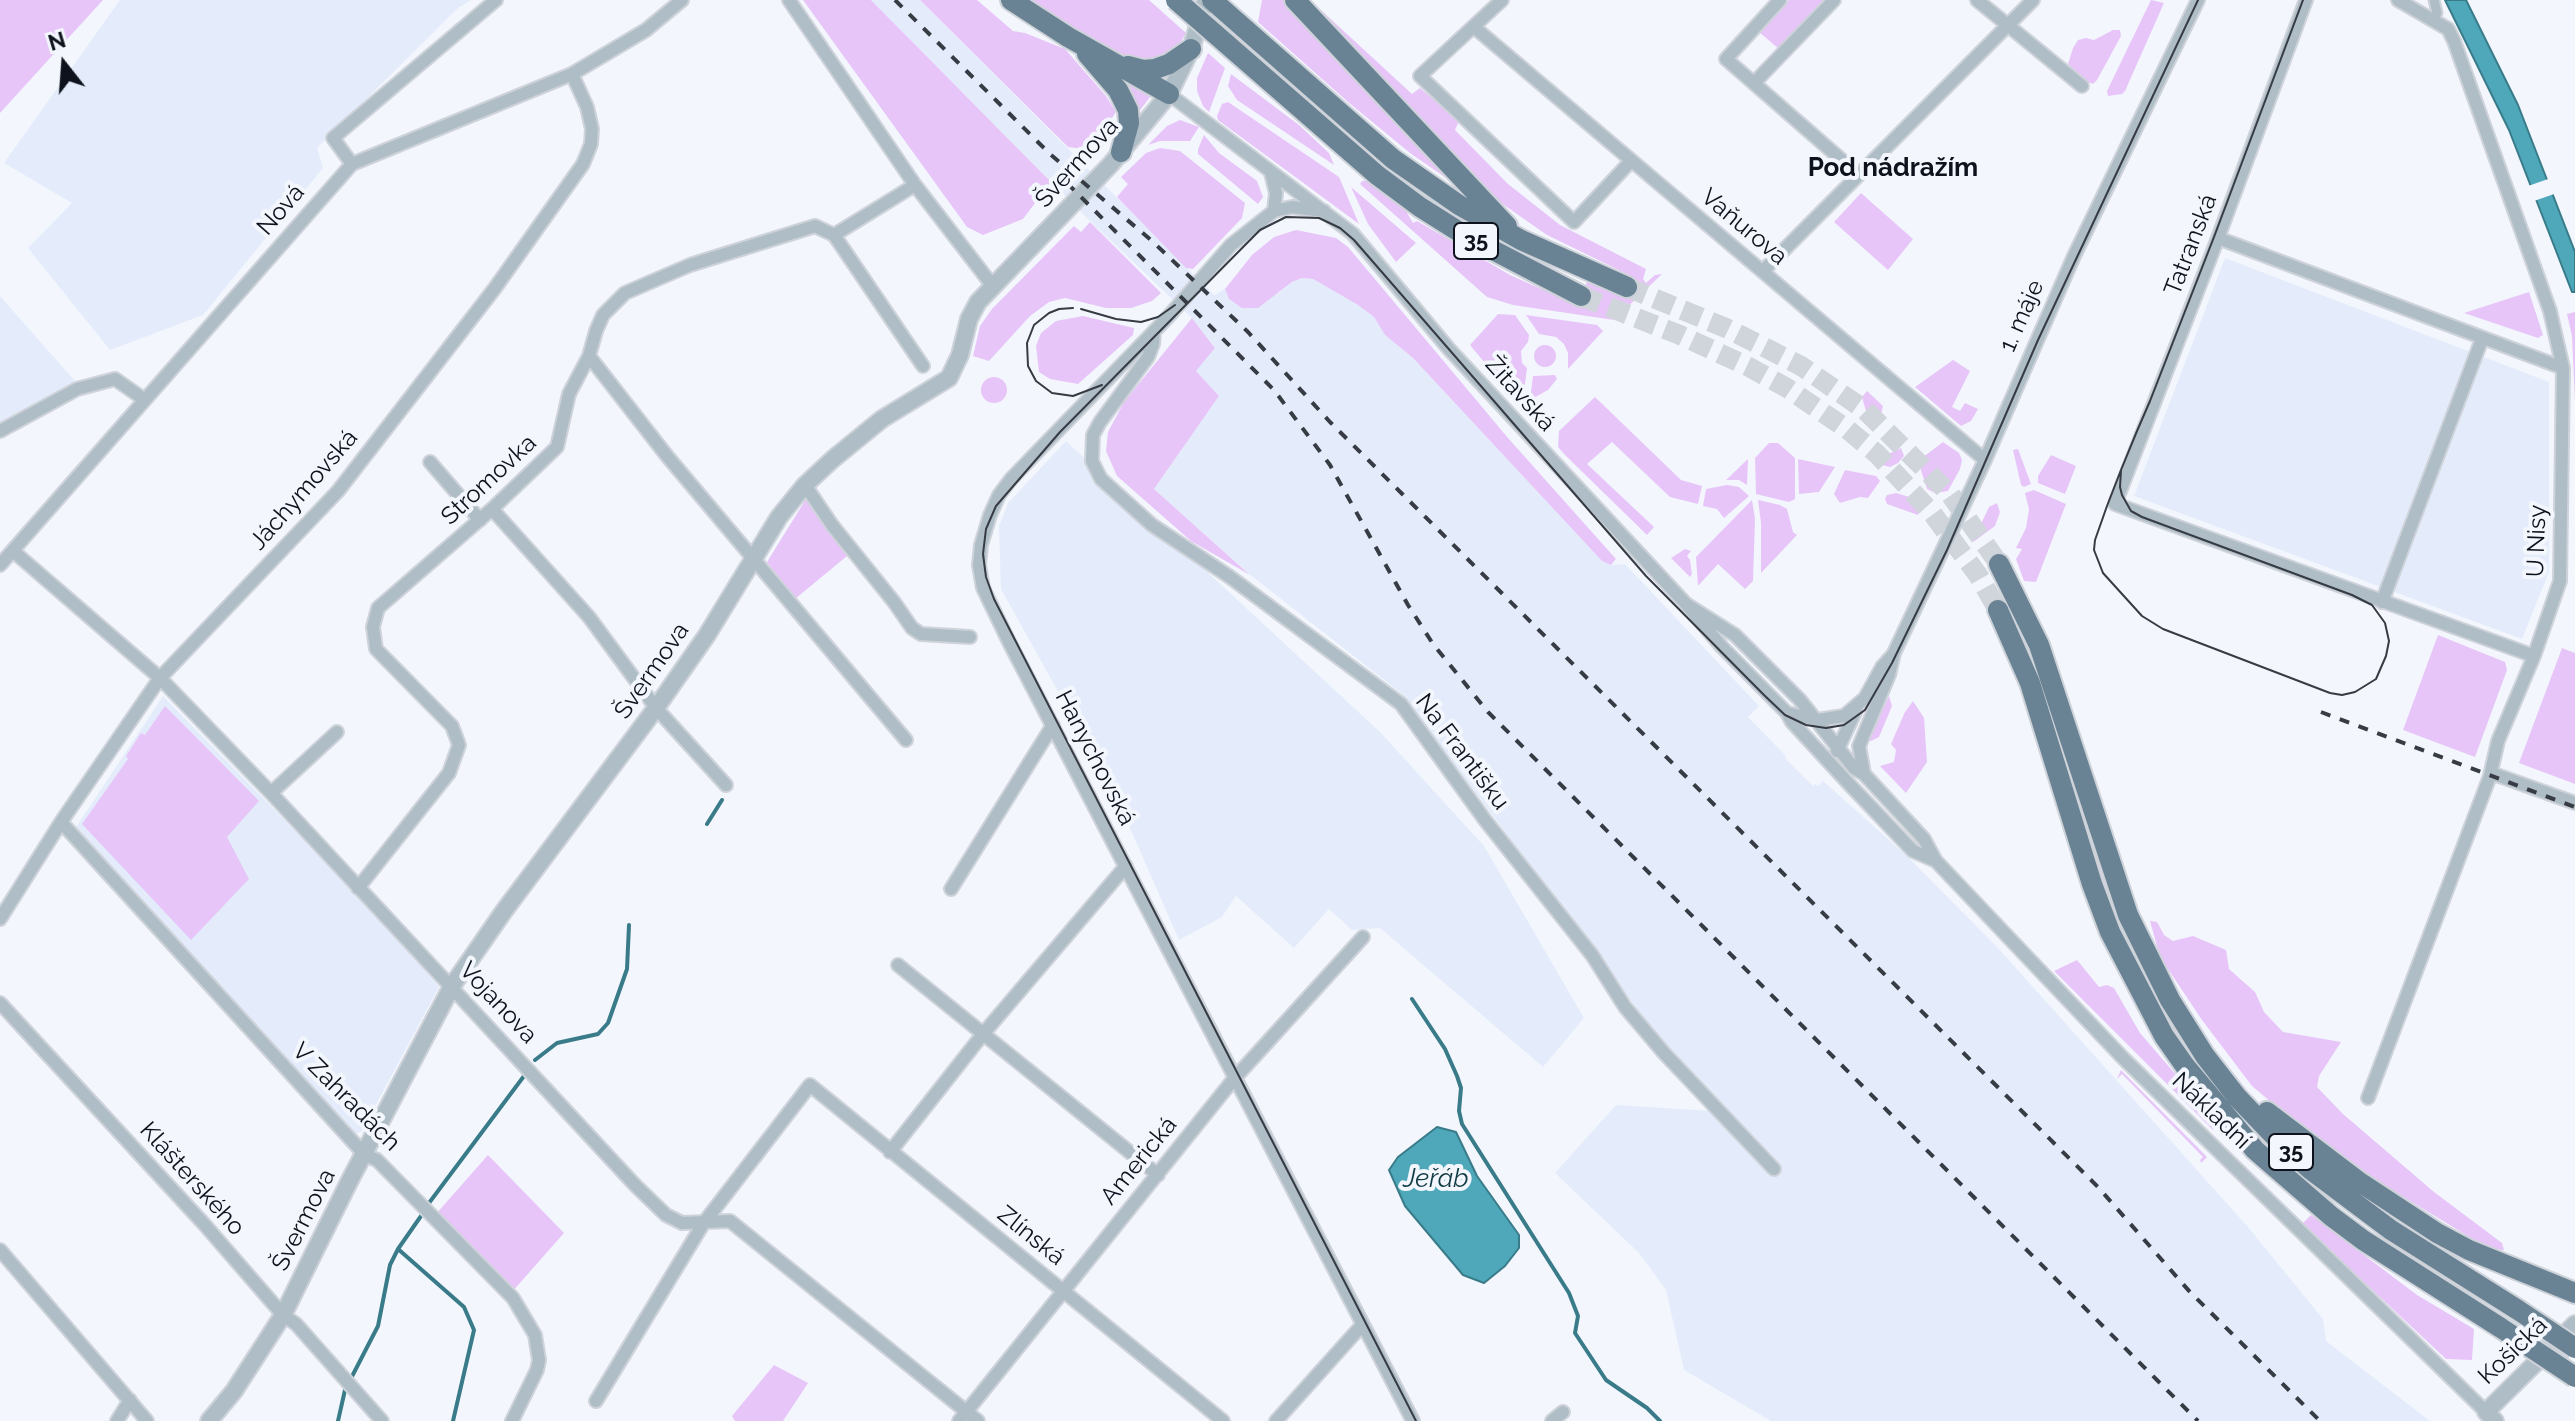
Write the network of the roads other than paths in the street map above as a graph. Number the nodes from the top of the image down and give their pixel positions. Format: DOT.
graph roads {
  1 [pos="496,0"];
  2 [pos="682,0"];
  3 [pos="789,0"];
  4 [pos="1011,0"];
  5 [pos="1176,0"];
  6 [pos="1295,0"];
  7 [pos="1502,0"];
  8 [pos="1780,0"];
  9 [pos="1834,0"];
  10 [pos="1977,0"];
  11 [pos="2033,0"];
  12 [pos="2198,0"];
  13 [pos="2306,0"];
  14 [pos="2398,0"];
  15 [pos="2434,0"];
  16 [pos="1207,5"];
  17 [pos="2433,20"];
  18 [pos="2008,25"];
  19 [pos="1474,27"];
  20 [pos="1077,42"];
  21 [pos="1191,49"];
  22 [pos="572,74"];
  23 [pos="1754,83"];
  24 [pos="2082,86"];
  25 [pos="1169,94"];
  26 [pos="1121,152"];
  27 [pos="1631,161"];
  28 [pos="352,164"];
  29 [pos="1271,173"];
  30 [pos="1859,175"];
  31 [pos="915,185"];
  32 [pos="1274,211"];
  33 [pos="1324,211"];
  34 [pos="834,235"];
  35 [pos="2218,238"];
  36 [pos="1521,240"];
  37 [pos="1763,271"];
  38 [pos="992,285"];
  39 [pos="1627,287"];
  40 [pos="1581,296"];
  41 [pos="1154,331"];
  42 [pos="2482,339"];
  43 [pos="589,356"];
  44 [pos="923,366"];
  45 [pos="2563,368"];
  46 [pos="145,400"];
  47 [pos="0,431"];
  48 [pos="1985,460"];
  49 [pos="430,462"];
  50 [pos="805,485"];
  51 [pos="492,509"];
  52 [pos="480,520"];
  53 [pos="13,551"];
  54 [pos="754,558"];
  55 [pos="1999,564"];
  56 [pos="0,565"];
  57 [pos="2382,602"];
  58 [pos="1686,604"];
  59 [pos="1998,610"];
  60 [pos="970,637"];
  61 [pos="1894,653"];
  62 [pos="2534,656"];
  63 [pos="160,678"];
  64 [pos="1858,707"];
  65 [pos="656,708"];
  66 [pos="1809,709"];
  67 [pos="1787,713"];
  68 [pos="1844,716"];
  69 [pos="1818,720"];
  70 [pos="1053,725"];
  71 [pos="337,732"];
  72 [pos="1863,737"];
  73 [pos="906,740"];
  74 [pos="1814,744"];
  75 [pos="1839,750"];
  76 [pos="2491,773"];
  77 [pos="1864,774"];
  78 [pos="1842,777"];
  79 [pos="726,785"];
  80 [pos="271,793"];
  81 [pos="2575,803"];
  82 [pos="61,822"];
  83 [pos="1936,861"];
  84 [pos="1126,866"];
  85 [pos="358,888"];
  86 [pos="951,889"];
  87 [pos="0,919"];
  88 [pos="1363,937"];
  89 [pos="898,965"];
  90 [pos="452,986"];
  91 [pos="0,1003"];
  92 [pos="2189,1032"];
  93 [pos="983,1034"];
  94 [pos="1235,1078"];
  95 [pos="2368,1098"];
  96 [pos="890,1152"];
  97 [pos="365,1155"];
  98 [pos="1774,1169"];
  99 [pos="1158,1175"];
  100 [pos="703,1224"];
  101 [pos="0,1250"];
  102 [pos="1062,1290"];
  103 [pos="2575,1293"];
  104 [pos="283,1315"];
  105 [pos="1363,1324"];
  106 [pos="2575,1324"];
  107 [pos="2575,1348"];
  108 [pos="2575,1377"];
  109 [pos="130,1400"];
  110 [pos="596,1401"];
  111 [pos="1563,1412"];
  112 [pos="962,1416"];
  113 [pos="2490,1416"];
  114 [pos="117,1421"];
  115 [pos="147,1421"];
  116 [pos="209,1421"];
  117 [pos="382,1421"];
  118 [pos="512,1421"];
  119 [pos="978,1421"];
  120 [pos="1223,1421"];
  121 [pos="1276,1421"];
  122 [pos="1413,1421"];
  123 [pos="1552,1421"];
  1 -- 28 [label="street"];
  2 -- 22 [label="street, Nová"];
  3 -- 31 [label="street"];
  4 -- 20 [label="highway"];
  5 -- 40 [label="highway, 35, bridge"];
  6 -- 36 [label="highway"];
  7 -- 19 [label="street"];
  8 -- 23 [label="street"];
  9 -- 23 [label="street"];
  10 -- 18 [label="street"];
  11 -- 18 [label="street"];
  12 -- 48 [label="street, 1. máje"];
  13 -- 35 [label="street, Tatranská"];
  14 -- 17 [label="street, U Nisy"];
  15 -- 17 [label="street"];
  16 -- 21 [label="street, Švermova"];
  16 -- 36 [label="highway, 35"];
  17 -- 45 [label="street, U Nisy"];
  18 -- 24 [label="street"];
  18 -- 30 [label="street"];
  19 -- 27 [label="street, Vaňurova"];
  19 -- 27 [label="street"];
  20 -- 21 [label="highway"];
  20 -- 25 [label="highway"];
  20 -- 26 [label="highway"];
  21 -- 25 [label="street, Švermova"];
  22 -- 28 [label="street, Nová"];
  22 -- 63 [label="street, Jáchymovská"];
  23 -- 30 [label="street"];
  25 -- 26 [label="street, Švermova"];
  25 -- 29 [label="street, Žitavská"];
  26 -- 38 [label="street, Švermova"];
  27 -- 37 [label="street, Vaňurova"];
  28 -- 46 [label="street, Nová"];
  29 -- 32 [label="street"];
  29 -- 33 [label="street, Žitavská"];
  30 -- 37 [label="street"];
  31 -- 34 [label="street"];
  31 -- 38 [label="street"];
  32 -- 33 [label="street"];
  32 -- 41 [label="street, Hanychovská"];
  33 -- 58 [label="street, Žitavská"];
  34 -- 43 [label="street, Stromovka"];
  34 -- 44 [label="street"];
  35 -- 42 [label="street"];
  35 -- 57 [label="street, Tatranská"];
  36 -- 39 [label="highway, 35"];
  37 -- 48 [label="street, Vaňurova"];
  38 -- 50 [label="street, Švermova"];
  41 -- 70 [label="street, Hanychovská"];
  41 -- 98 [label="street, Na Františku"];
  42 -- 45 [label="street"];
  42 -- 57 [label="street"];
  43 -- 51 [label="street, Stromovka"];
  43 -- 54 [label="street"];
  45 -- 62 [label="street, U Nisy"];
  46 -- 47 [label="street"];
  46 -- 53 [label="street, Nová"];
  48 -- 61 [label="street, 1. máje"];
  49 -- 52 [label="street"];
  50 -- 54 [label="street, Švermova"];
  50 -- 60 [label="street"];
  51 -- 52 [label="street, Stromovka"];
  51 -- 65 [label="street"];
  52 -- 85 [label="street, Stromovka"];
  53 -- 56 [label="street, Nová"];
  53 -- 63 [label="street, Vojanova"];
  54 -- 65 [label="street, Švermova"];
  54 -- 73 [label="street"];
  55 -- 92 [label="highway, 35"];
  57 -- 62 [label="street"];
  58 -- 66 [label="street, Žitavská"];
  58 -- 67 [label="street, Žitavská"];
  59 -- 108 [label="highway, 35, bridge"];
  61 -- 64 [label="street, 1. máje"];
  61 -- 72 [label="street, 1. máje"];
  62 -- 76 [label="street, U Nisy"];
  63 -- 80 [label="street, Vojanova"];
  63 -- 82 [label="street, Jáchymovská"];
  64 -- 68 [label="street, 1. máje"];
  64 -- 75 [label="street, 1. máje"];
  65 -- 79 [label="street"];
  65 -- 90 [label="street, Švermova"];
  66 -- 68 [label="street"];
  66 -- 69 [label="street, Žitavská"];
  67 -- 69 [label="street, 1. máje"];
  67 -- 74 [label="street, Nákladní"];
  68 -- 69 [label="street, 1. máje"];
  69 -- 75 [label="street, Žitavská"];
  70 -- 84 [label="street, Hanychovská"];
  70 -- 86 [label="street"];
  71 -- 80 [label="street"];
  72 -- 75 [label="street"];
  72 -- 77 [label="street, 1. máje"];
  74 -- 75 [label="street"];
  74 -- 78 [label="street, Nákladní"];
  75 -- 77 [label="street, Žitavská"];
  75 -- 78 [label="street"];
  76 -- 81 [label="street"];
  76 -- 95 [label="street, U Nisy"];
  77 -- 83 [label="street, Nákladní"];
  78 -- 83 [label="street, Nákladní"];
  80 -- 85 [label="street, Vojanova"];
  82 -- 87 [label="street, Jáchymovská"];
  82 -- 97 [label="street, V Zahradách"];
  83 -- 113 [label="street, Nákladní"];
  84 -- 93 [label="street"];
  84 -- 94 [label="street, Hanychovská"];
  85 -- 90 [label="street, Vojanova"];
  88 -- 94 [label="street, Americká"];
  89 -- 93 [label="street"];
  90 -- 97 [label="street, Švermova"];
  90 -- 100 [label="street, Vojanova"];
  91 -- 104 [label="street, Klášterského"];
  92 -- 103 [label="highway"];
  92 -- 107 [label="highway, 35, bridge"];
  93 -- 96 [label="street"];
  93 -- 99 [label="street"];
  94 -- 99 [label="street, Americká"];
  94 -- 105 [label="street, Hanychovská"];
  96 -- 100 [label="street, Zlínská"];
  96 -- 102 [label="street, Zlínská"];
  97 -- 104 [label="street, Švermova"];
  97 -- 118 [label="street, V Zahradách"];
  99 -- 102 [label="street, Americká"];
  100 -- 110 [label="street"];
  100 -- 112 [label="street, Vojanova"];
  101 -- 109 [label="street"];
  102 -- 112 [label="street, Americká"];
  102 -- 120 [label="street, Zlínská"];
  104 -- 116 [label="street, Švermova"];
  104 -- 117 [label="street, Klášterského"];
  105 -- 121 [label="street"];
  105 -- 122 [label="street, Hanychovská"];
  106 -- 113 [label="street, Košická"];
  109 -- 114 [label="street"];
  109 -- 115 [label="street"];
  111 -- 123 [label="street"];
  112 -- 119 [label="street, Vojanova"];
}
